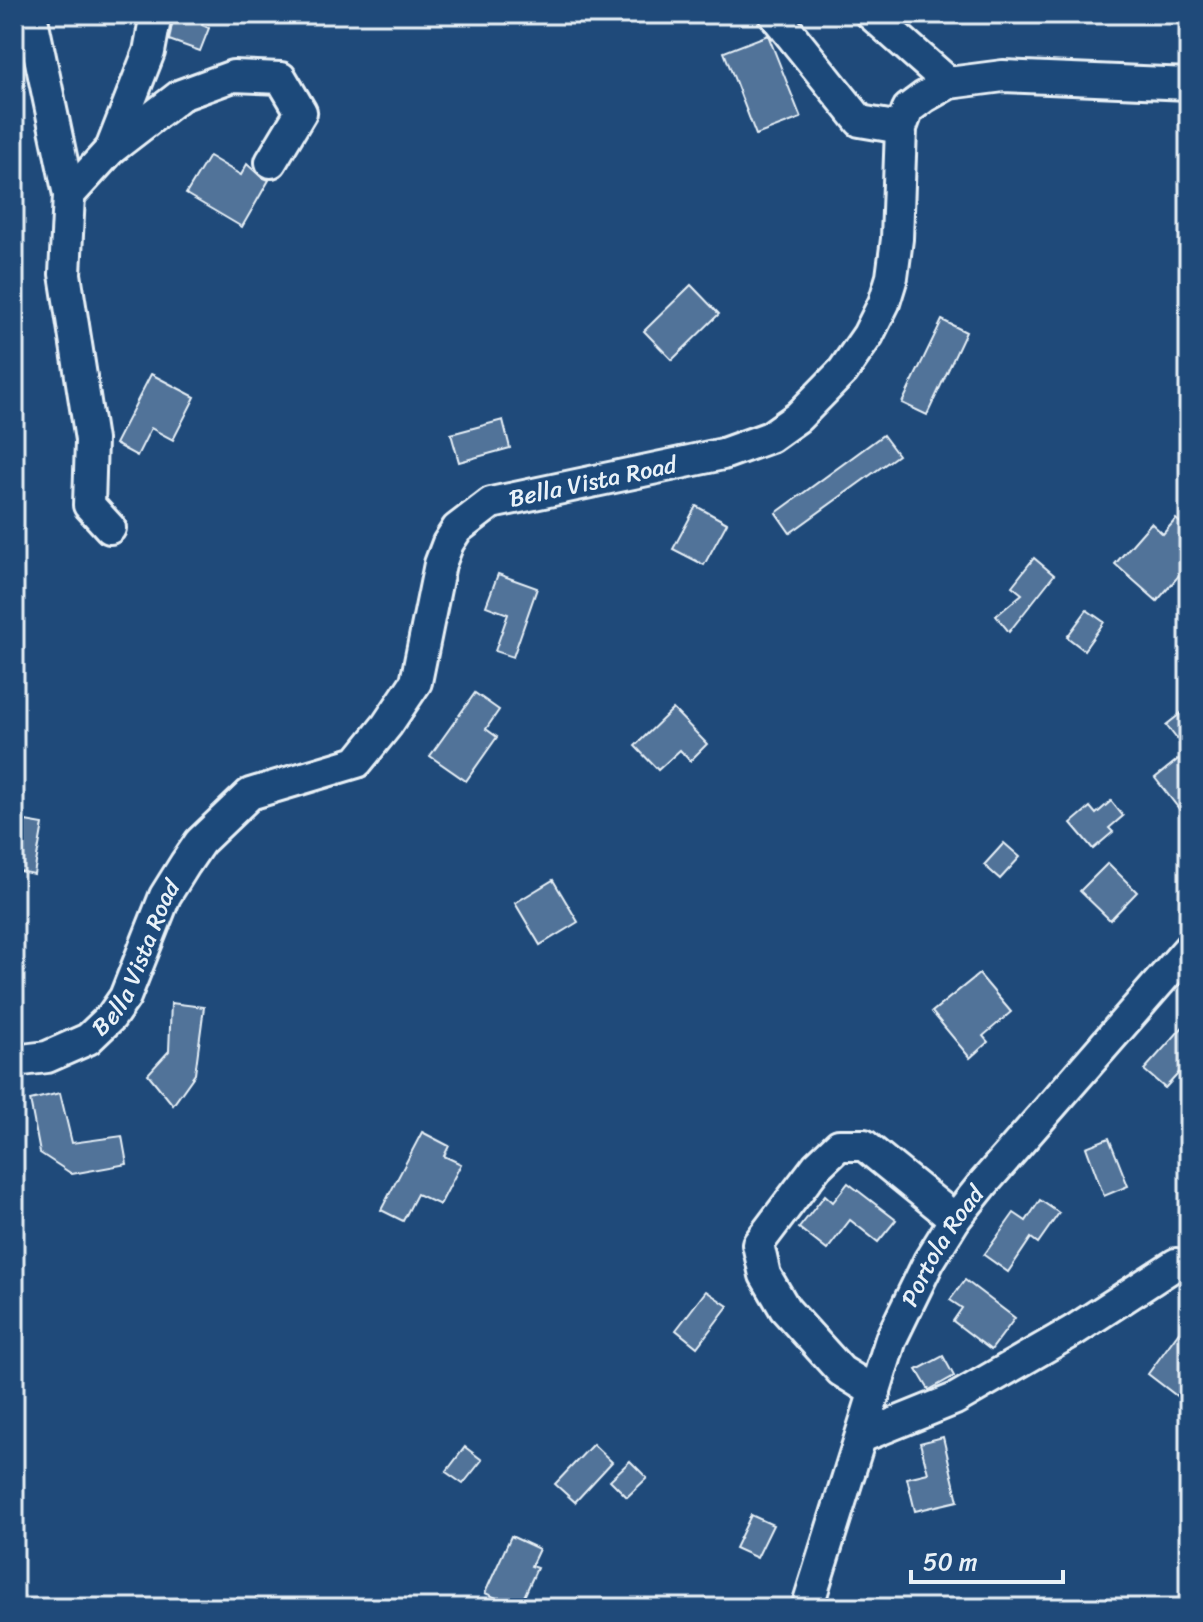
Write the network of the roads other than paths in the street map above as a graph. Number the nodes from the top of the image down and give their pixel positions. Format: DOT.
graph roads {
  1 [pos="31,14"];
  2 [pos="156,14"];
  3 [pos="774,14"];
  4 [pos="871,14"];
  5 [pos="949,83"];
  6 [pos="1189,84"];
  7 [pos="901,128"];
  8 [pos="111,149"];
  9 [pos="271,162"];
  10 [pos="69,195"];
  11 [pos="110,528"];
  12 [pos="1189,948"];
  13 [pos="14,1061"];
  14 [pos="955,1219"];
  15 [pos="1189,1266"];
  16 [pos="875,1392"];
  17 [pos="861,1437"];
  18 [pos="807,1608"];
  1 -- 10 [label="street"];
  2 -- 8 [label="street"];
  3 -- 7 [label="street"];
  4 -- 5 [label="street"];
  5 -- 6 [label="street"];
  5 -- 7 [label="street"];
  7 -- 13 [label="street, Bella Vista Road"];
  8 -- 9 [label="street"];
  8 -- 10 [label="street"];
  10 -- 11 [label="street"];
  12 -- 14 [label="street, Portola Road"];
  14 -- 16 [label="street, Portola Road"];
  14 -- 16 [label="street"];
  15 -- 17 [label="street"];
  16 -- 17 [label="street, Portola Road"];
  17 -- 18 [label="street, Portola Road"];
}
